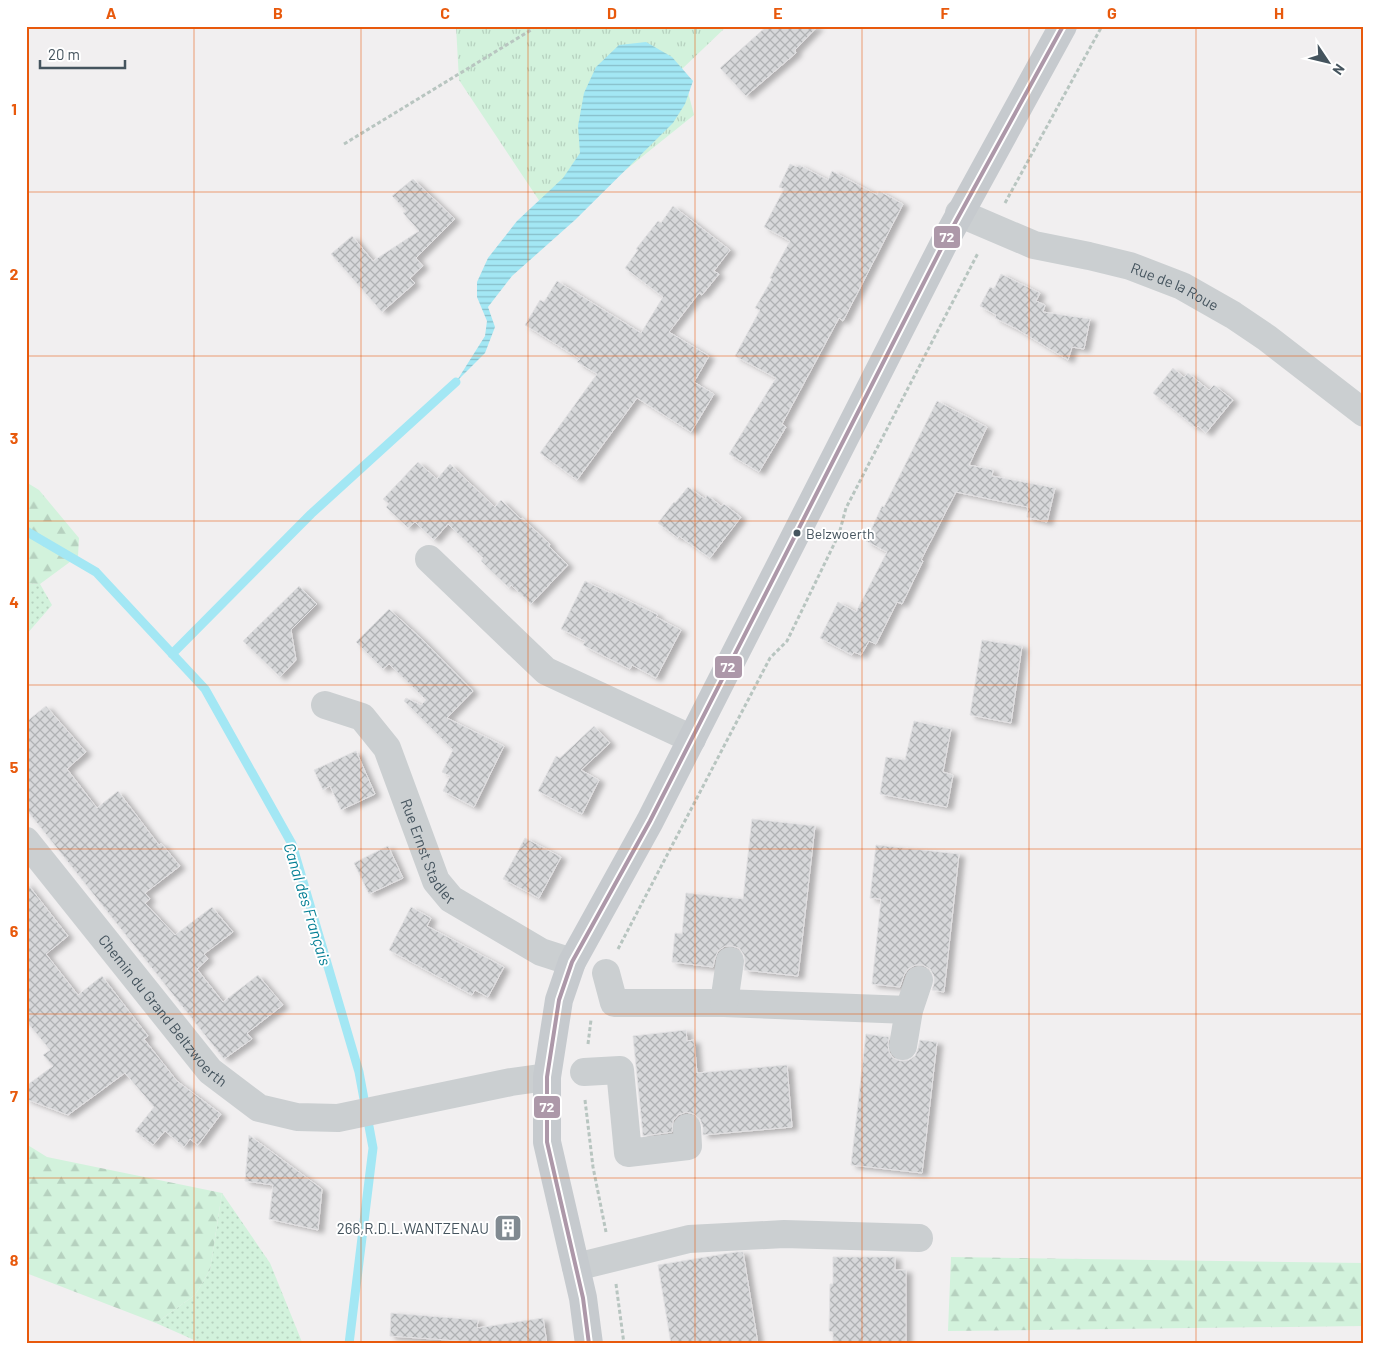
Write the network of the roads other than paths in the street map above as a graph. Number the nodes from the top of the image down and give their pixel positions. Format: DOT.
graph roads {
  1 [pos="1063,26"];
  2 [pos="959,213"];
  3 [pos="1364,414"];
  4 [pos="428,559"];
  5 [pos="325,705"];
  6 [pos="692,739"];
  7 [pos="26,841"];
  8 [pos="730,961"];
  9 [pos="572,962"];
  10 [pos="606,973"];
  11 [pos="919,980"];
  12 [pos="724,1003"];
  13 [pos="909,1010"];
  14 [pos="903,1046"];
  15 [pos="584,1072"];
  16 [pos="547,1077"];
  17 [pos="687,1128"];
  18 [pos="919,1238"];
  19 [pos="576,1267"];
  20 [pos="589,1344"];
  1 -- 2 [label="main road"];
  2 -- 3 [label="street, Rue de la Roue"];
  2 -- 6 [label="main road"];
  4 -- 6 [label="street"];
  5 -- 9 [label="street, Rue Ernst Stadler"];
  6 -- 9 [label="main road"];
  7 -- 16 [label="street, Chemin du Grand Beltzwoerth"];
  8 -- 12 [label="street"];
  9 -- 16 [label="main road"];
  10 -- 12 [label="street"];
  11 -- 13 [label="street"];
  12 -- 13 [label="street"];
  13 -- 14 [label="street"];
  15 -- 17 [label="street"];
  16 -- 19 [label="main road"];
  18 -- 19 [label="street"];
  19 -- 20 [label="main road"];
}
